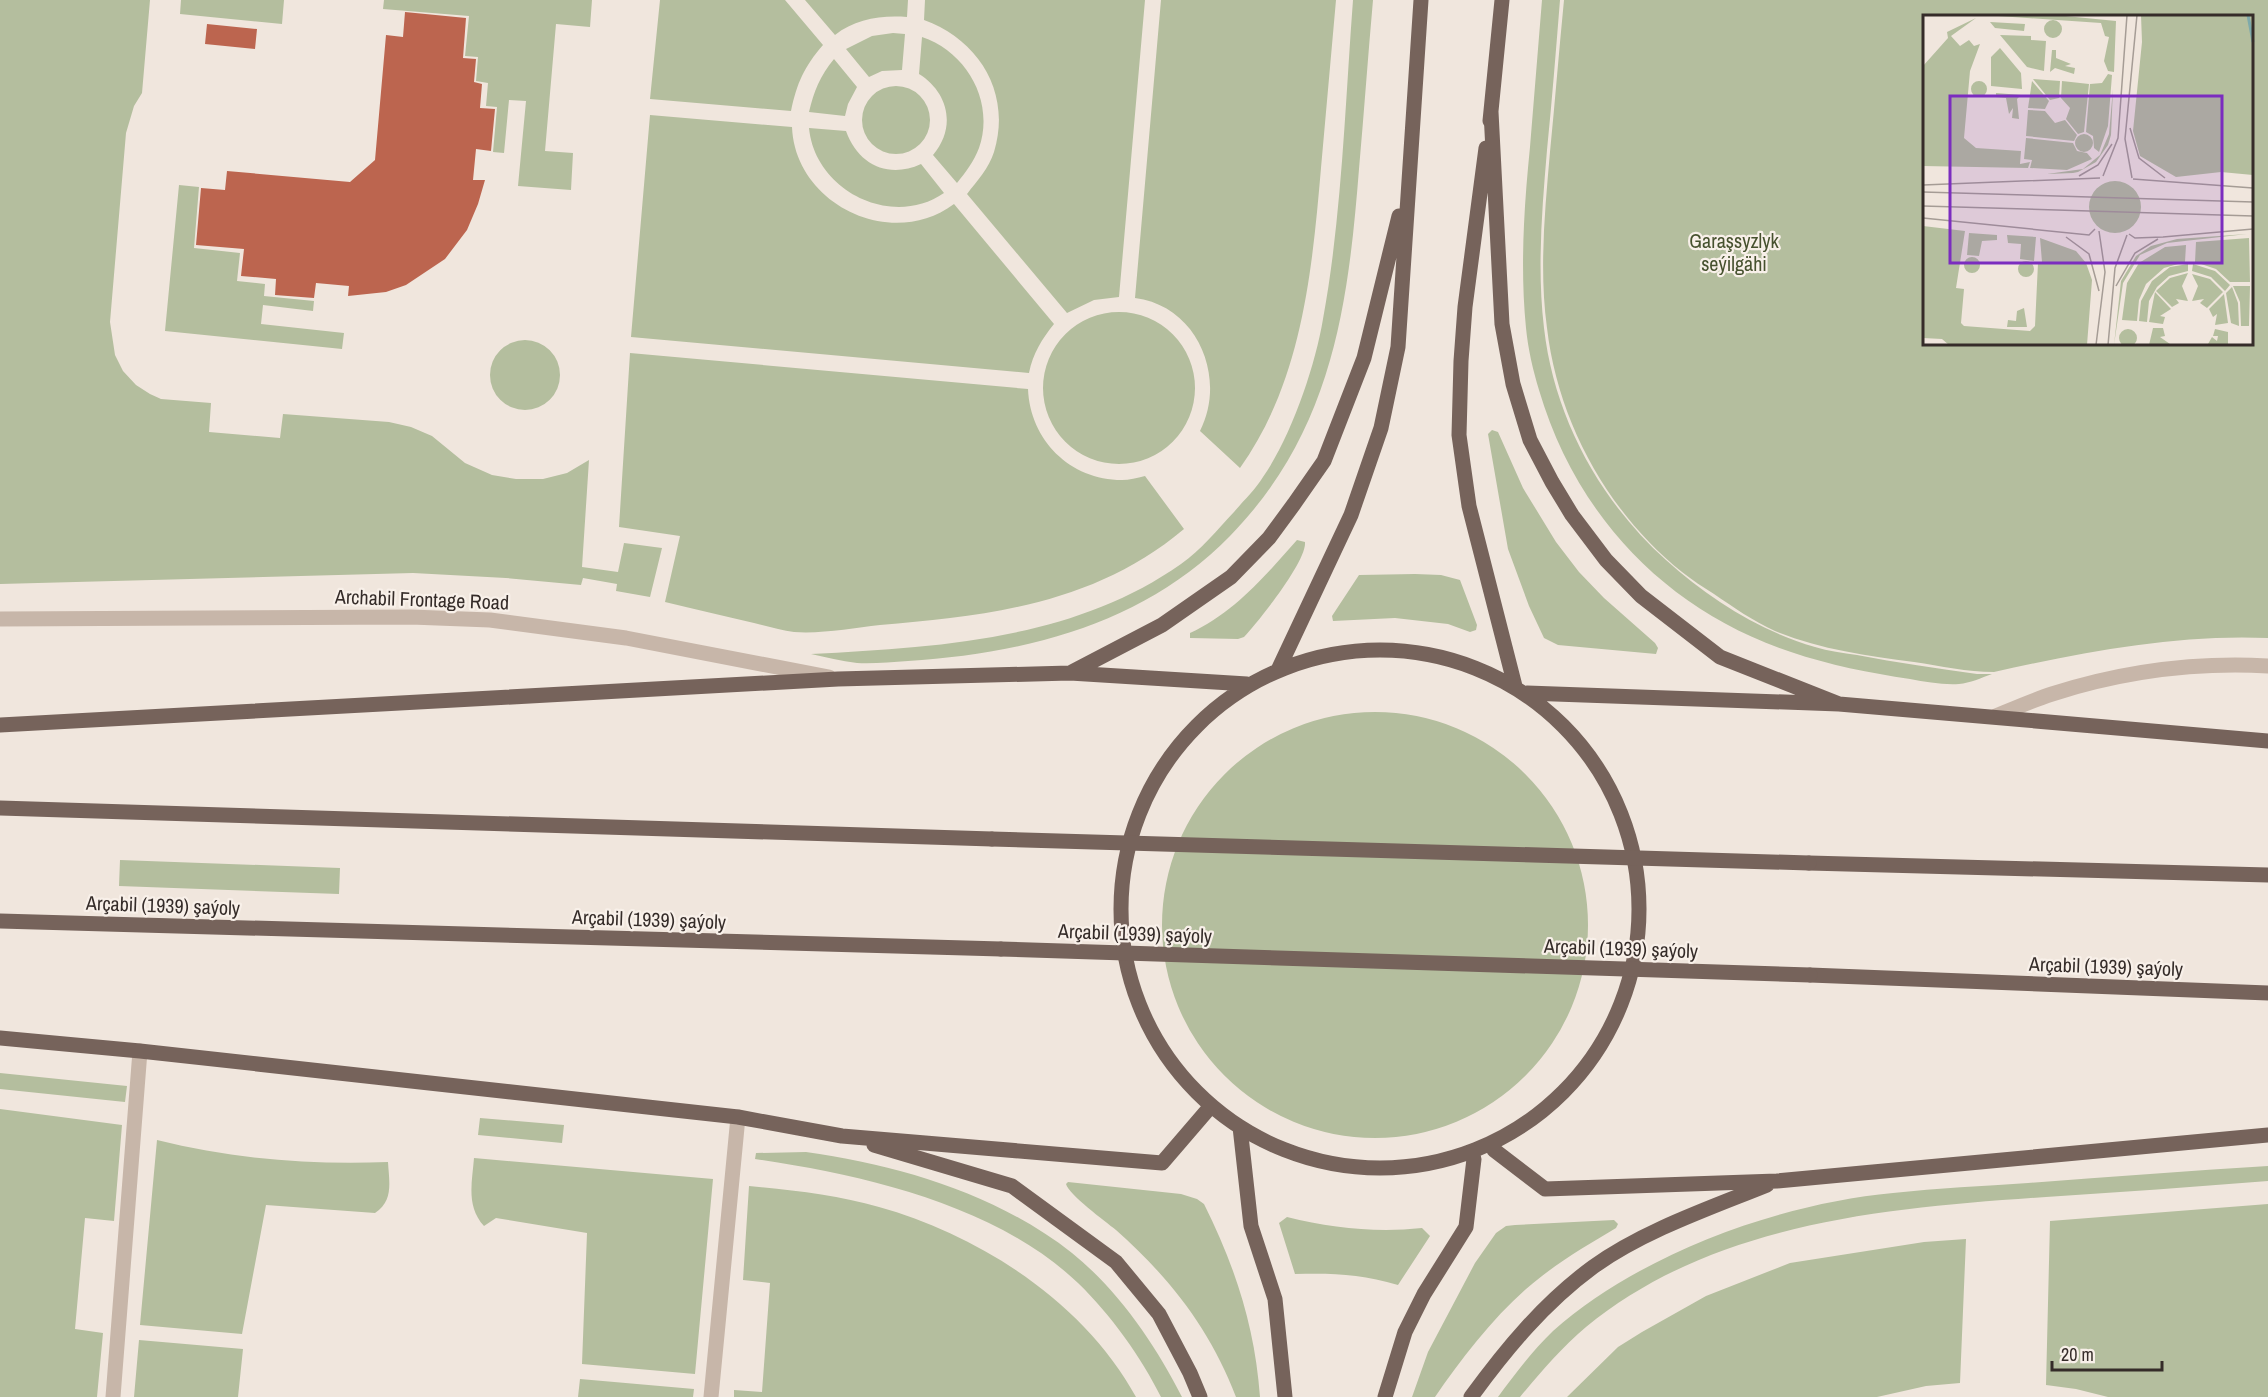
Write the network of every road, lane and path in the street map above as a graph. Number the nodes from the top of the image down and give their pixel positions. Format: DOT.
graph roads {
  1 [pos="1421,0"];
  2 [pos="1502,0"];
  3 [pos="1491,112"];
  4 [pos="1408,178"];
  5 [pos="0,619"];
  6 [pos="2268,666"];
  7 [pos="1279,668"];
  8 [pos="1070,673"];
  9 [pos="838,679"];
  10 [pos="1246,684"];
  11 [pos="1521,690"];
  12 [pos="1839,704"];
  13 [pos="1996,716"];
  14 [pos="0,725"];
  15 [pos="2268,741"];
  16 [pos="0,808"];
  17 [pos="2268,875"];
  18 [pos="0,921"];
  19 [pos="2268,993"];
  20 [pos="0,1038"];
  21 [pos="140,1051"];
  22 [pos="1211,1106"];
  23 [pos="738,1117"];
  24 [pos="1240,1127"];
  25 [pos="2268,1135"];
  26 [pos="842,1136"];
  27 [pos="1494,1150"];
  28 [pos="1474,1159"];
  29 [pos="1777,1181"];
  30 [pos="113,1397"];
  31 [pos="711,1397"];
  32 [pos="1200,1397"];
  33 [pos="1285,1397"];
  34 [pos="1385,1397"];
  35 [pos="1471,1397"];
  1 -- 4 [label="main road"];
  2 -- 3 [label="main road"];
  3 -- 11 [label="main road"];
  3 -- 12 [label="main road"];
  4 -- 7 [label="main road"];
  4 -- 8 [label="main road"];
  5 -- 9 [label="street, Archabil Frontage Road"];
  6 -- 13 [label="street"];
  7 -- 10 [label="main road"];
  7 -- 11 [label="main road"];
  8 -- 9 [label="main road"];
  8 -- 10 [label="main road"];
  9 -- 14 [label="main road"];
  10 -- 22 [label="main road"];
  11 -- 12 [label="main road"];
  11 -- 27 [label="main road"];
  12 -- 13 [label="main road"];
  13 -- 15 [label="main road"];
  16 -- 17 [label="main road, bridge"];
  18 -- 19 [label="main road, Arçabil (1939) şaýoly, bridge"];
  20 -- 21 [label="main road"];
  21 -- 23 [label="main road"];
  21 -- 30 [label="street"];
  22 -- 24 [label="main road"];
  22 -- 26 [label="main road"];
  23 -- 26 [label="main road"];
  23 -- 31 [label="street"];
  24 -- 28 [label="main road"];
  24 -- 33 [label="main road"];
  25 -- 29 [label="main road"];
  26 -- 32 [label="main road"];
  27 -- 28 [label="main road"];
  27 -- 29 [label="main road"];
  28 -- 34 [label="main road"];
  29 -- 35 [label="main road"];
}
